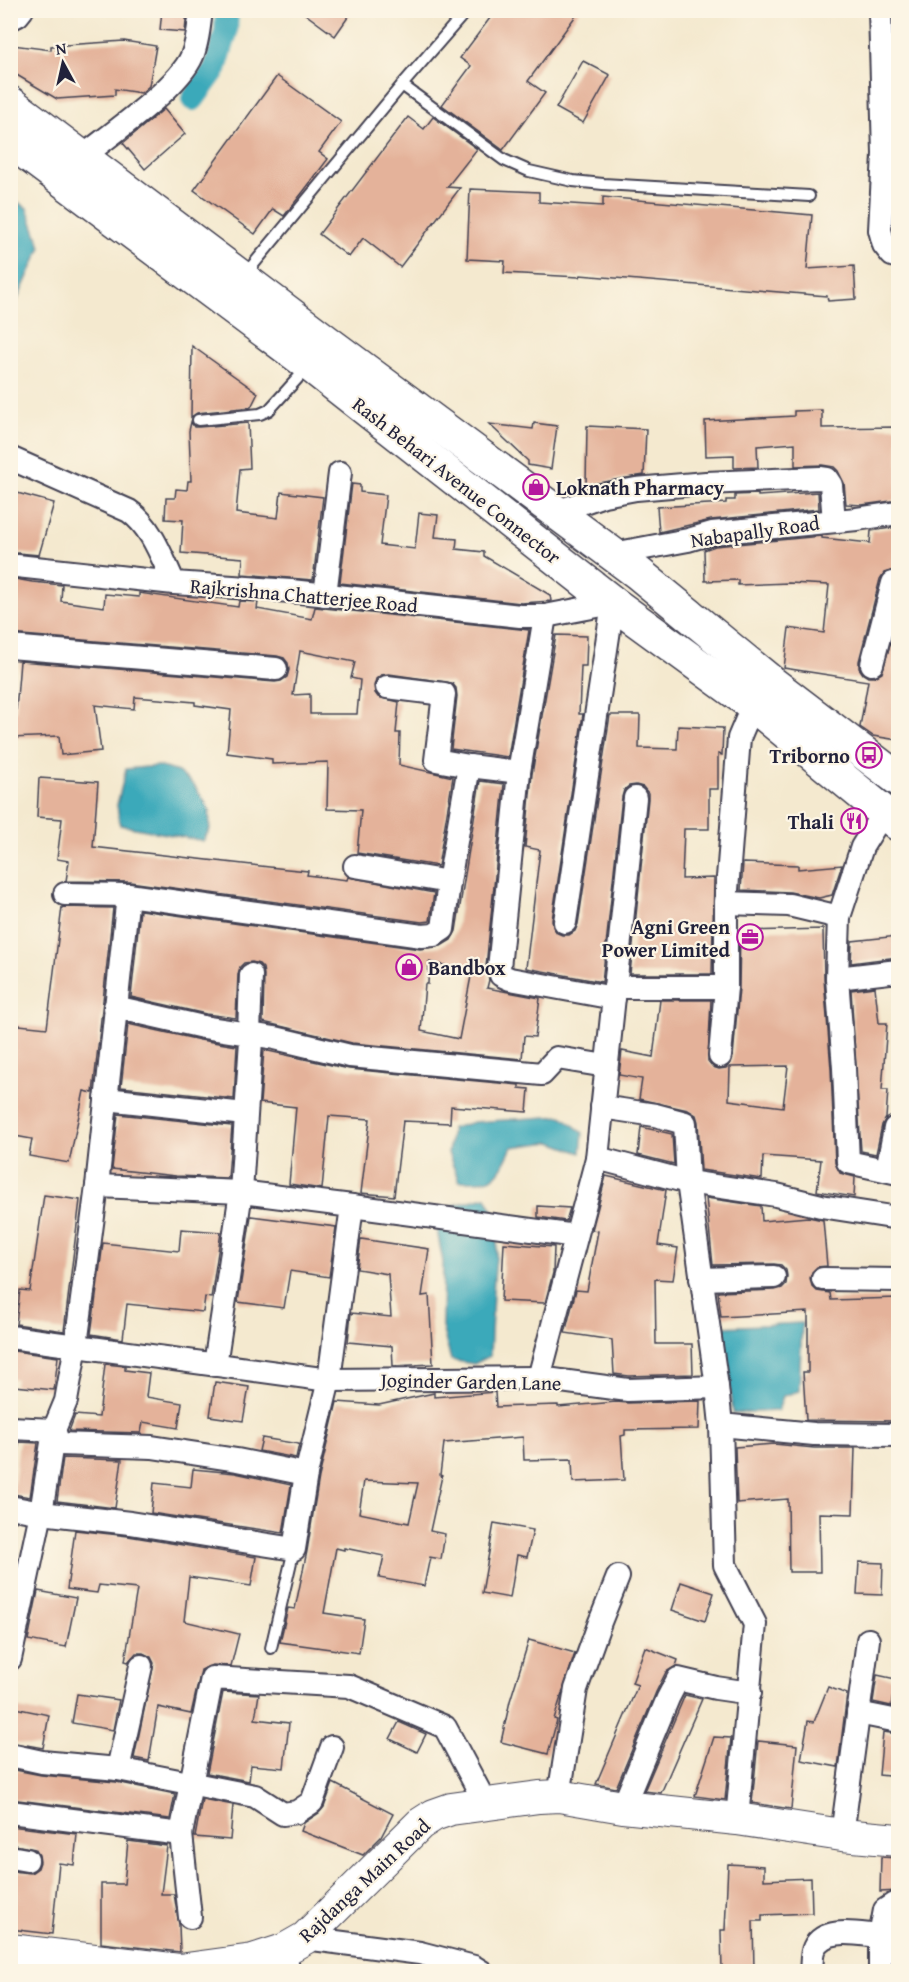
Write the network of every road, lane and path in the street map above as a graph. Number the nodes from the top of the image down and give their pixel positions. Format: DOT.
graph roads {
  1 [pos="22,10"];
  2 [pos="201,10"];
  3 [pos="467,10"];
  4 [pos="880,10"];
  5 [pos="10,19"];
  6 [pos="889,38"];
  7 [pos="402,85"];
  8 [pos="10,103"];
  9 [pos="10,141"];
  10 [pos="891,154"];
  11 [pos="82,157"];
  12 [pos="809,196"];
  13 [pos="898,257"];
  14 [pos="243,277"];
  15 [pos="310,365"];
  16 [pos="198,420"];
  17 [pos="10,458"];
  18 [pos="340,473"];
  19 [pos="556,512"];
  20 [pos="898,513"];
  21 [pos="834,521"];
  22 [pos="626,563"];
  23 [pos="17,566"];
  24 [pos="898,582"];
  25 [pos="174,583"];
  26 [pos="325,595"];
  27 [pos="613,603"];
  28 [pos="545,616"];
  29 [pos="10,647"];
  30 [pos="872,664"];
  31 [pos="276,669"];
  32 [pos="387,687"];
  33 [pos="753,705"];
  34 [pos="891,765"];
  35 [pos="469,766"];
  36 [pos="519,772"];
  37 [pos="635,798"];
  38 [pos="891,819"];
  39 [pos="355,866"];
  40 [pos="449,882"];
  41 [pos="65,894"];
  42 [pos="128,896"];
  43 [pos="726,903"];
  44 [pos="839,917"];
  45 [pos="565,922"];
  46 [pos="898,970"];
  47 [pos="251,975"];
  48 [pos="837,978"];
  49 [pos="726,987"];
  50 [pos="614,993"];
  51 [pos="116,1007"];
  52 [pos="249,1034"];
  53 [pos="720,1056"];
  54 [pos="606,1066"];
  55 [pos="106,1099"];
  56 [pos="602,1107"];
  57 [pos="245,1114"];
  58 [pos="895,1128"];
  59 [pos="597,1158"];
  60 [pos="893,1171"];
  61 [pos="688,1182"];
  62 [pos="97,1186"];
  63 [pos="241,1192"];
  64 [pos="352,1206"];
  65 [pos="898,1218"];
  66 [pos="576,1236"];
  67 [pos="774,1277"];
  68 [pos="701,1279"];
  69 [pos="823,1279"];
  70 [pos="898,1280"];
  71 [pos="10,1338"];
  72 [pos="76,1345"];
  73 [pos="215,1365"];
  74 [pos="539,1378"];
  75 [pos="329,1380"];
  76 [pos="717,1387"];
  77 [pos="721,1425"];
  78 [pos="10,1428"];
  79 [pos="54,1430"];
  80 [pos="898,1435"];
  81 [pos="306,1474"];
  82 [pos="10,1507"];
  83 [pos="40,1513"];
  84 [pos="294,1549"];
  85 [pos="618,1577"];
  86 [pos="868,1640"];
  87 [pos="271,1648"];
  88 [pos="10,1659"];
  89 [pos="141,1666"];
  90 [pos="750,1693"];
  91 [pos="858,1713"];
  92 [pos="898,1721"];
  93 [pos="332,1747"];
  94 [pos="10,1755"];
  95 [pos="118,1769"];
  96 [pos="192,1784"];
  97 [pos="560,1796"];
  98 [pos="486,1804"];
  99 [pos="623,1807"];
  100 [pos="10,1812"];
  101 [pos="737,1819"];
  102 [pos="181,1834"];
  103 [pos="842,1835"];
  104 [pos="898,1840"];
  105 [pos="898,1904"];
  106 [pos="190,1917"];
  107 [pos="880,1936"];
  108 [pos="10,1950"];
  109 [pos="293,1953"];
  110 [pos="72,1965"];
  111 [pos="124,1968"];
  112 [pos="476,1970"];
  113 [pos="811,1971"];
  114 [pos="880,1971"];
  1 -- 5 [label="street"];
  2 -- 11 [label="street"];
  3 -- 7 [label="lane"];
  4 -- 6 [label="street"];
  6 -- 10 [label="street"];
  7 -- 12 [label="lane"];
  7 -- 14 [label="lane"];
  8 -- 11 [label="main road, Rash Behari Avenue Connector"];
  9 -- 15 [label="main road, Rash Behari Avenue Connector"];
  10 -- 13 [label="street"];
  11 -- 14 [label="main road, Rash Behari Avenue Connector"];
  14 -- 19 [label="main road, Rash Behari Avenue Connector"];
  15 -- 16 [label="lane"];
  15 -- 27 [label="main road, Rash Behari Avenue Connector"];
  17 -- 25 [label="street, Rajkrishna Chatterjee Road"];
  18 -- 26 [label="street"];
  19 -- 21 [label="street"];
  19 -- 22 [label="main road, Rash Behari Avenue Connector"];
  20 -- 21 [label="street, Nabapally Road"];
  21 -- 22 [label="street, Nabapally Road"];
  22 -- 27 [label="street"];
  22 -- 34 [label="main road, Rash Behari Avenue Connector"];
  23 -- 25 [label="street"];
  24 -- 30 [label="street"];
  25 -- 26 [label="street, Rajkrishna Chatterjee Road"];
  26 -- 28 [label="street, Rajkrishna Chatterjee Road"];
  27 -- 28 [label="street, Rajkrishna Chatterjee Road"];
  27 -- 33 [label="main road, Rash Behari Avenue Connector"];
  27 -- 45 [label="street"];
  28 -- 36 [label="street"];
  29 -- 31 [label="street"];
  32 -- 35 [label="street"];
  33 -- 38 [label="main road, Rash Behari Avenue Connector"];
  33 -- 43 [label="street"];
  35 -- 36 [label="street"];
  35 -- 40 [label="street"];
  36 -- 50 [label="street"];
  37 -- 50 [label="street"];
  38 -- 44 [label="street"];
  39 -- 40 [label="street"];
  40 -- 42 [label="street"];
  41 -- 42 [label="street"];
  42 -- 51 [label="street"];
  43 -- 44 [label="street"];
  43 -- 49 [label="street"];
  44 -- 48 [label="street"];
  46 -- 48 [label="street"];
  47 -- 52 [label="street"];
  48 -- 60 [label="street"];
  49 -- 50 [label="street"];
  49 -- 53 [label="street"];
  50 -- 54 [label="street"];
  51 -- 52 [label="street"];
  51 -- 55 [label="street"];
  52 -- 54 [label="street"];
  52 -- 57 [label="street"];
  54 -- 56 [label="street"];
  55 -- 57 [label="street"];
  55 -- 62 [label="street"];
  56 -- 59 [label="street"];
  56 -- 61 [label="street"];
  57 -- 63 [label="street"];
  58 -- 60 [label="street"];
  59 -- 61 [label="street"];
  59 -- 66 [label="street"];
  61 -- 65 [label="street"];
  61 -- 68 [label="street"];
  62 -- 63 [label="street"];
  62 -- 72 [label="street"];
  63 -- 64 [label="street"];
  63 -- 73 [label="street"];
  64 -- 66 [label="street"];
  64 -- 75 [label="street"];
  66 -- 74 [label="street"];
  67 -- 68 [label="street"];
  68 -- 76 [label="street"];
  69 -- 70 [label="street"];
  71 -- 72 [label="street, Joginder Garden Lane"];
  72 -- 73 [label="street, Joginder Garden Lane"];
  72 -- 79 [label="street"];
  73 -- 75 [label="street, Joginder Garden Lane"];
  74 -- 75 [label="street, Joginder Garden Lane"];
  74 -- 76 [label="street, Joginder Garden Lane"];
  75 -- 81 [label="street"];
  76 -- 77 [label="street"];
  77 -- 80 [label="street"];
  77 -- 90 [label="street"];
  78 -- 79 [label="street"];
  79 -- 81 [label="street"];
  79 -- 83 [label="street"];
  81 -- 84 [label="street"];
  82 -- 83 [label="street"];
  83 -- 84 [label="street"];
  83 -- 88 [label="street"];
  84 -- 87 [label="lane"];
  85 -- 97 [label="street"];
  86 -- 91 [label="street"];
  89 -- 95 [label="street"];
  90 -- 99 [label="street"];
  90 -- 101 [label="street"];
  91 -- 92 [label="street"];
  91 -- 103 [label="street"];
  93 -- 96 [label="street"];
  94 -- 95 [label="street"];
  95 -- 96 [label="street"];
  96 -- 98 [label="street"];
  96 -- 102 [label="street"];
  97 -- 98 [label="street, Rajdanga Main Road"];
  97 -- 99 [label="street, Rajdanga Main Road"];
  98 -- 109 [label="street, Rajdanga Main Road"];
  99 -- 101 [label="street, Rajdanga Main Road"];
  100 -- 102 [label="street"];
  101 -- 103 [label="street, Rajdanga Main Road"];
  102 -- 106 [label="street"];
  103 -- 104 [label="street, Rajdanga Main Road"];
  105 -- 107 [label="street"];
  107 -- 113 [label="street"];
  107 -- 114 [label="street"];
  108 -- 110 [label="street, Rajdanga Main Road"];
  109 -- 111 [label="street, Rajdanga Main Road"];
  109 -- 112 [label="street"];
  110 -- 111 [label="street, Rajdanga Main Road"];
}
